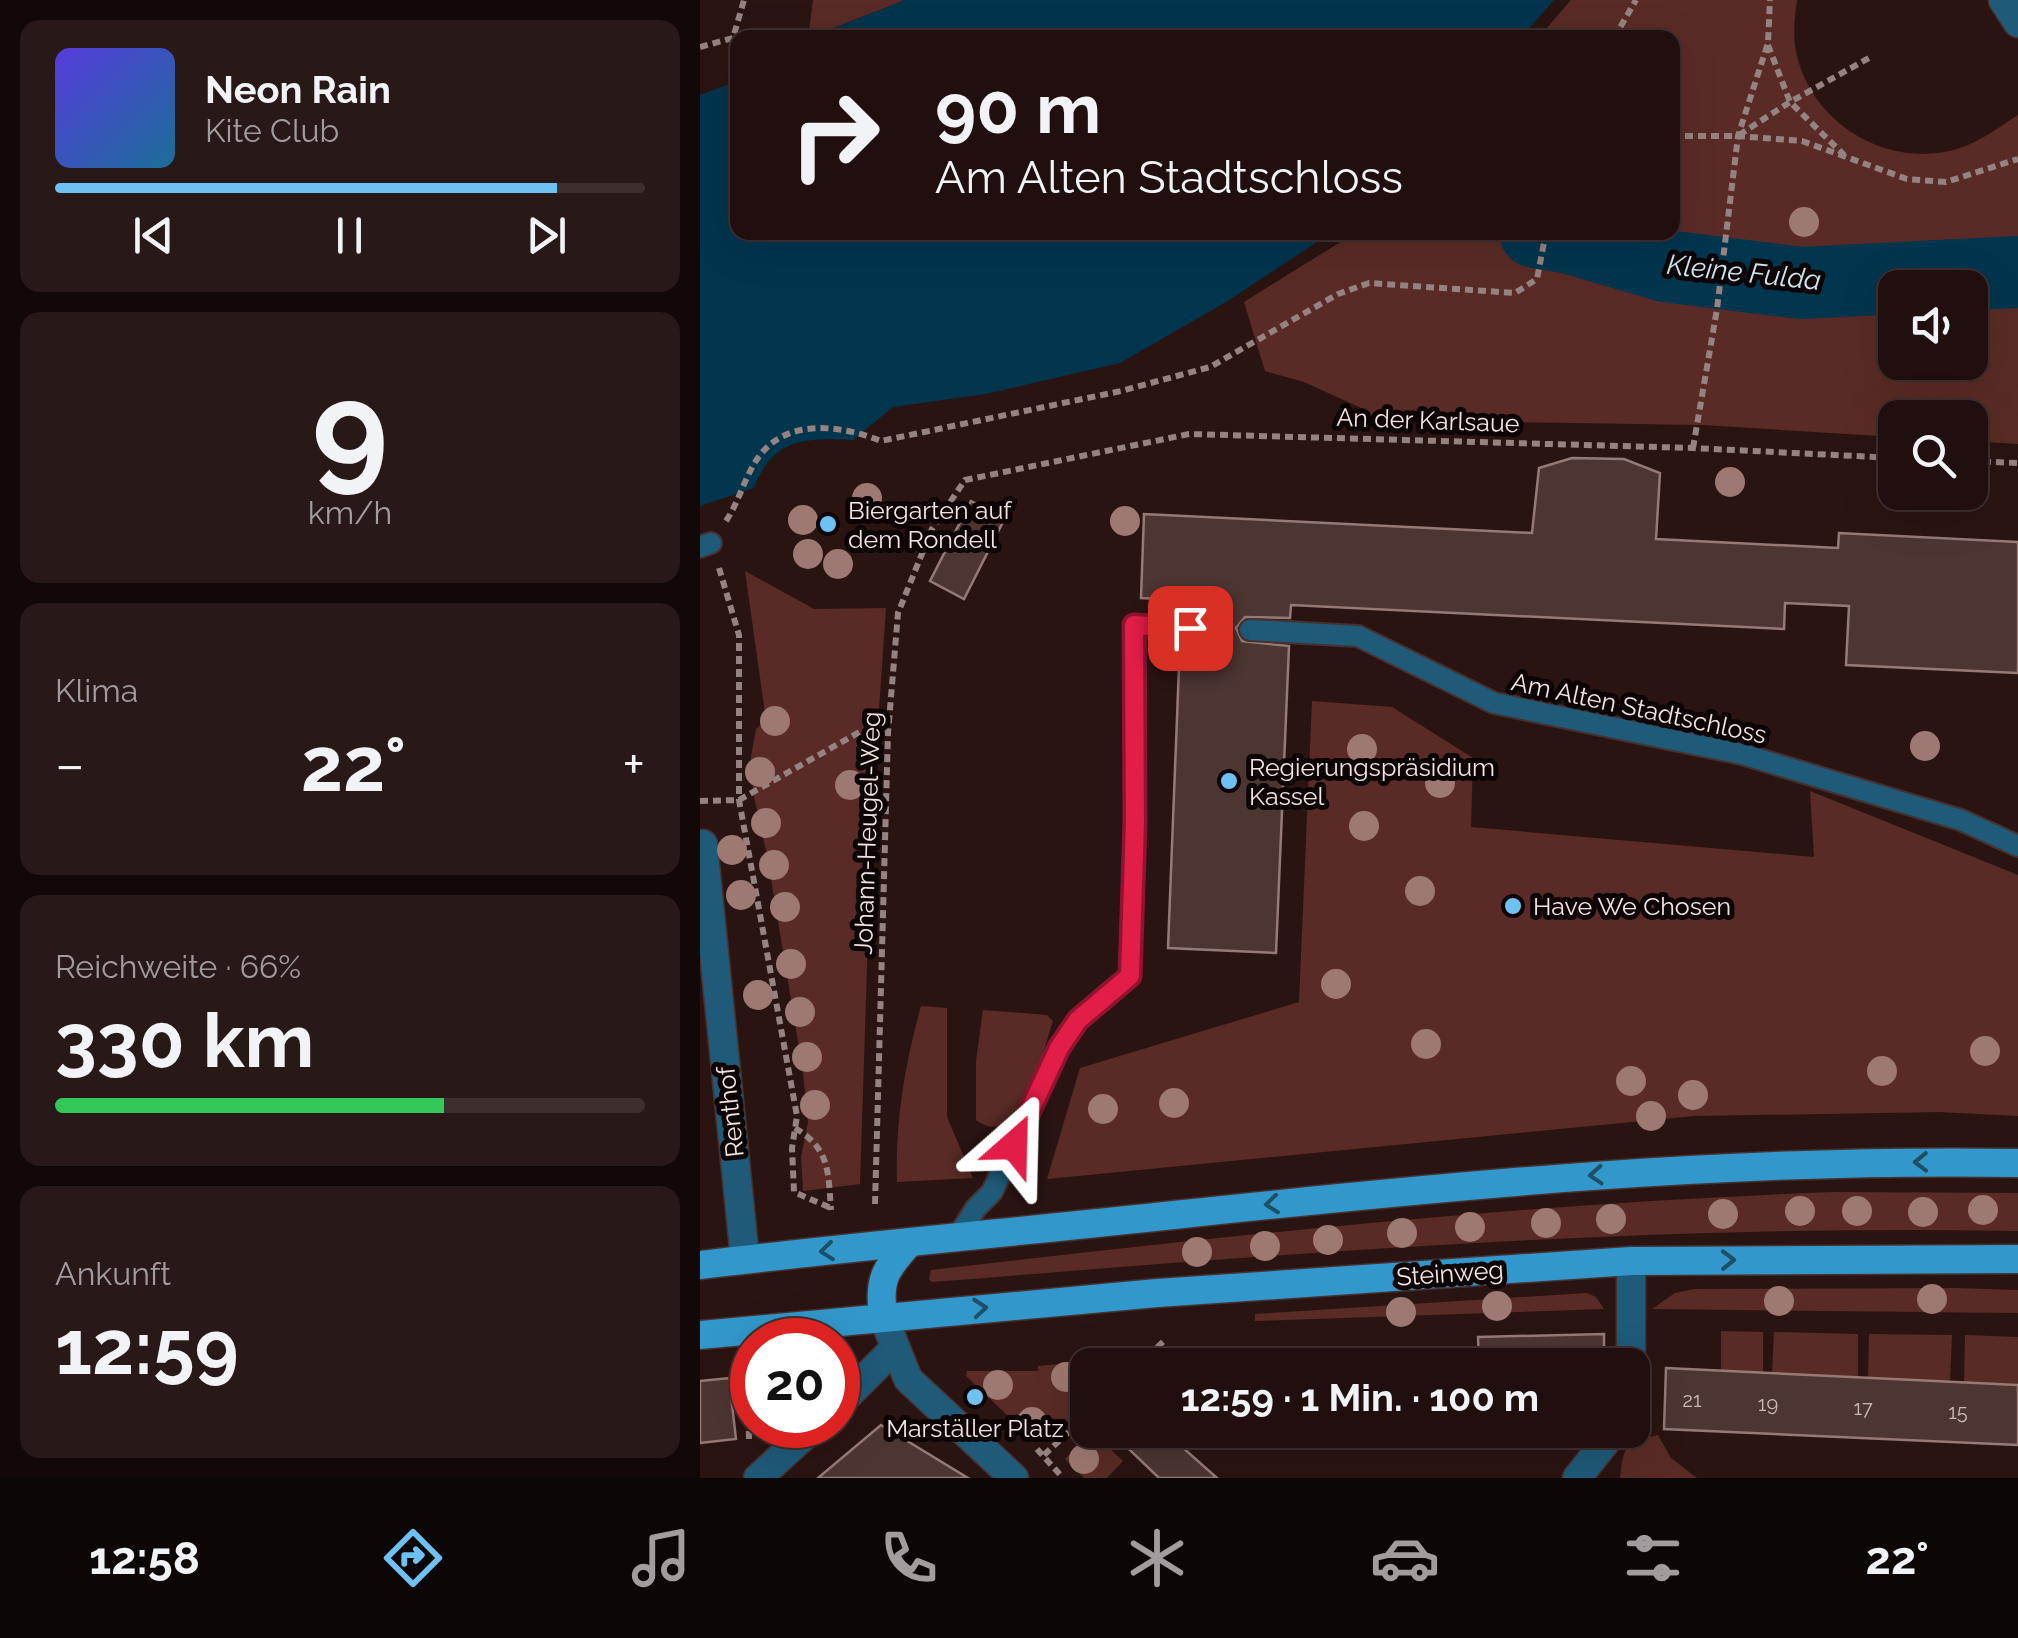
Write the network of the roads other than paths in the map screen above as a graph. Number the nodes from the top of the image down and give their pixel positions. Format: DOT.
graph roads {
  1 [pos="2003,0"];
  2 [pos="2018,23"];
  3 [pos="1218,628"];
  4 [pos="1250,630"];
  5 [pos="703,844"];
  6 [pos="2018,846"];
  7 [pos="2018,1162"];
  8 [pos="957,1238"];
  9 [pos="909,1243"];
  10 [pos="745,1259"];
  11 [pos="2018,1259"];
  12 [pos="1631,1261"];
  13 [pos="700,1264"];
  14 [pos="883,1316"];
  15 [pos="707,1335"];
  16 [pos="1630,1348"];
  17 [pos="894,1350"];
  18 [pos="860,1383"];
  19 [pos="791,1448"];
  20 [pos="1602,1448"];
  21 [pos="1584,1476"];
  22 [pos="758,1478"];
  23 [pos="1014,1478"];
  1 -- 2 [label="street"];
  3 -- 8 [label="lane"];
  4 -- 6 [label="lane, Am Alten Stadtschloss"];
  5 -- 10 [label="street, Renthof"];
  7 -- 8 [label="main road, one-way"];
  8 -- 9 [label="main road"];
  9 -- 10 [label="main road, one-way"];
  9 -- 14 [label="main road"];
  10 -- 13 [label="main road"];
  12 -- 11 [label="main road, Steinweg, one-way"];
  14 -- 12 [label="main road, Steinweg, one-way"];
  12 -- 16 [label="street"];
  14 -- 15 [label="main road, Steinweg"];
  14 -- 17 [label="street"];
  17 -- 18 [label="street"];
  17 -- 23 [label="street"];
  19 -- 22 [label="street"];
  20 -- 21 [label="street"];
}
